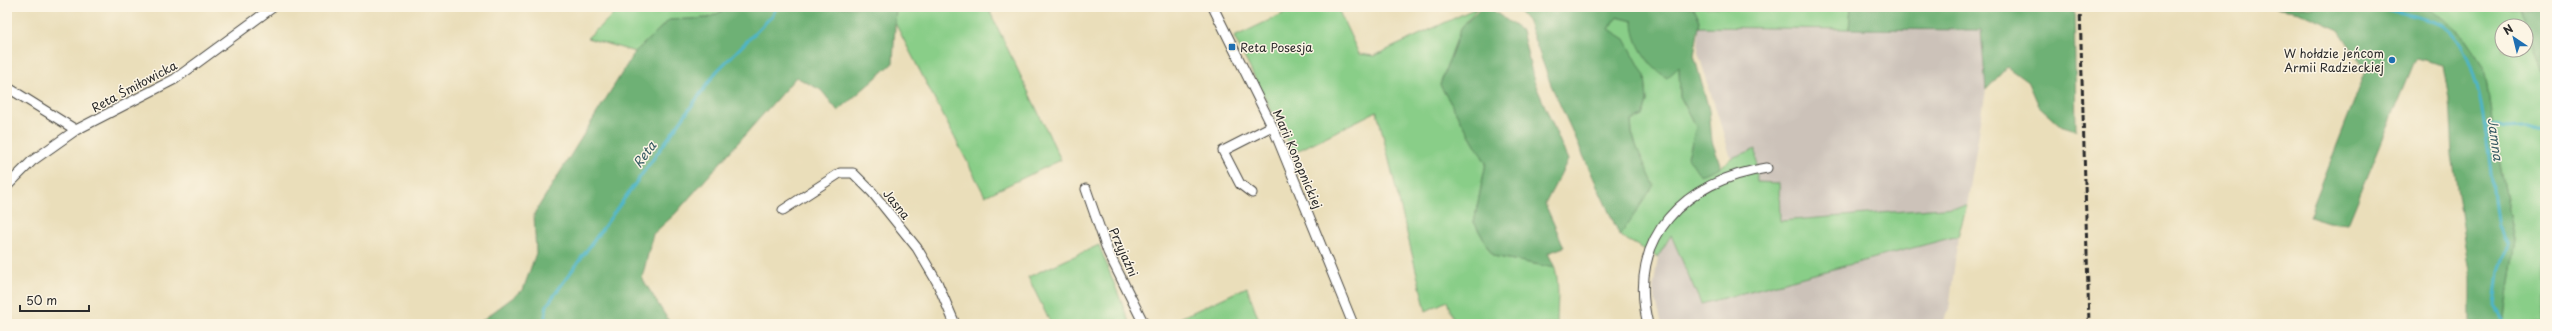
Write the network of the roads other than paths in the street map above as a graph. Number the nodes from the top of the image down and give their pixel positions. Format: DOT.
graph roads {
  1 [pos="273,7"];
  2 [pos="1213,7"];
  3 [pos="7,87"];
  4 [pos="1272,126"];
  5 [pos="76,130"];
  6 [pos="1767,168"];
  7 [pos="7,186"];
  8 [pos="1086,189"];
  9 [pos="1252,193"];
  10 [pos="783,210"];
  11 [pos="955,324"];
  12 [pos="1144,324"];
  13 [pos="1354,324"];
  14 [pos="1648,324"];
  1 -- 5 [label="street, Reta Śmiłowicka"];
  2 -- 4 [label="street, Marii Konopnickiej"];
  3 -- 5 [label="street"];
  4 -- 9 [label="street"];
  4 -- 13 [label="street, Marii Konopnickiej"];
  5 -- 7 [label="street, Reta Śmiłowicka"];
  6 -- 14 [label="street"];
  8 -- 12 [label="street, Przyjaźni"];
  10 -- 11 [label="street, Jasna"];
}
